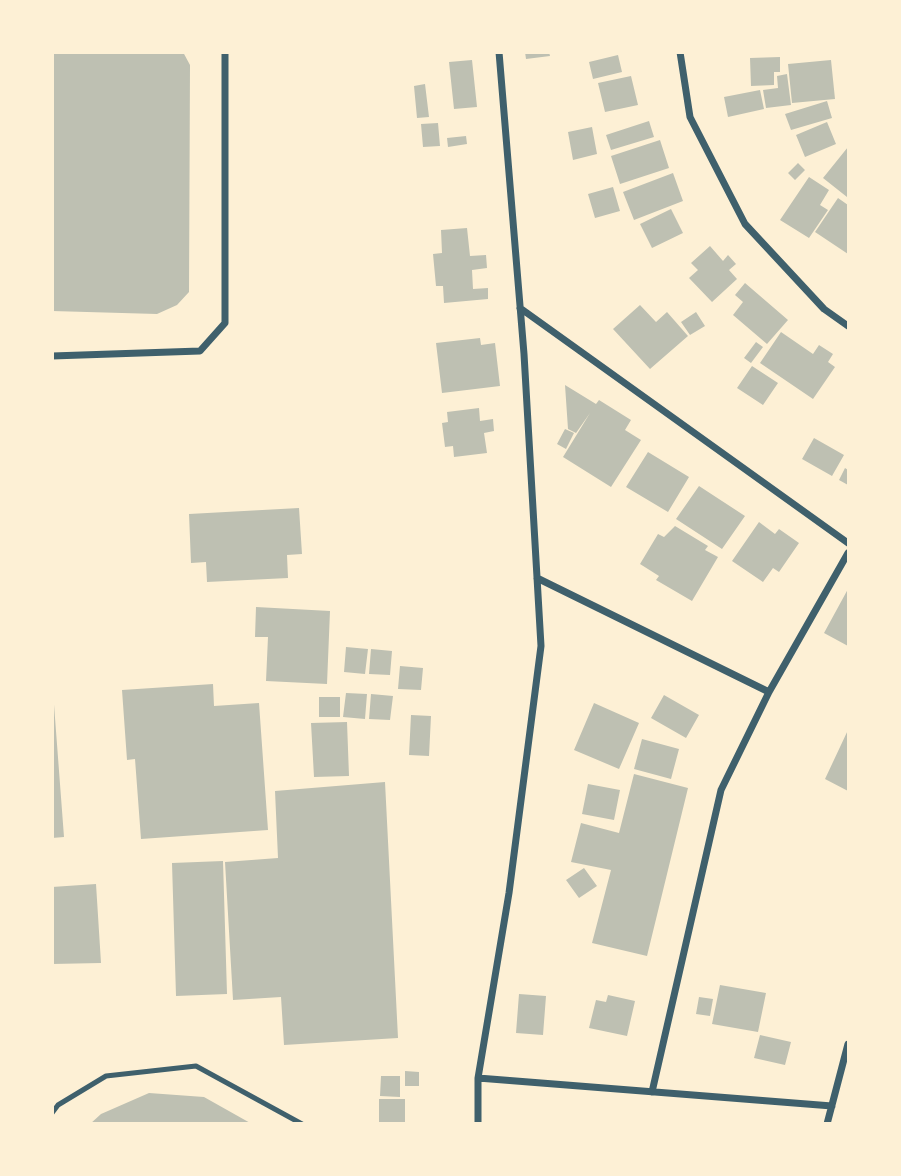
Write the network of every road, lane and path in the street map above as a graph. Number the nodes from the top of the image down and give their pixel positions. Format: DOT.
graph roads {
  1 [pos="225,52"];
  2 [pos="499,52"];
  3 [pos="680,52"];
  4 [pos="520,308"];
  5 [pos="849,326"];
  6 [pos="52,356"];
  7 [pos="849,542"];
  8 [pos="849,553"];
  9 [pos="537,578"];
  10 [pos="769,691"];
  11 [pos="849,1044"];
  12 [pos="478,1078"];
  13 [pos="652,1092"];
  14 [pos="832,1106"];
  15 [pos="52,1112"];
  16 [pos="302,1124"];
  17 [pos="478,1124"];
  18 [pos="827,1124"];
  1 -- 6 [label="street"];
  2 -- 4 [label="street"];
  3 -- 5 [label="street"];
  4 -- 7 [label="street"];
  4 -- 9 [label="street"];
  8 -- 10 [label="street"];
  9 -- 10 [label="street"];
  9 -- 12 [label="street"];
  10 -- 13 [label="street"];
  11 -- 14 [label="street"];
  12 -- 13 [label="street"];
  12 -- 17 [label="street"];
  13 -- 14 [label="street"];
  14 -- 18 [label="street"];
  15 -- 16 [label="lane"];
}
